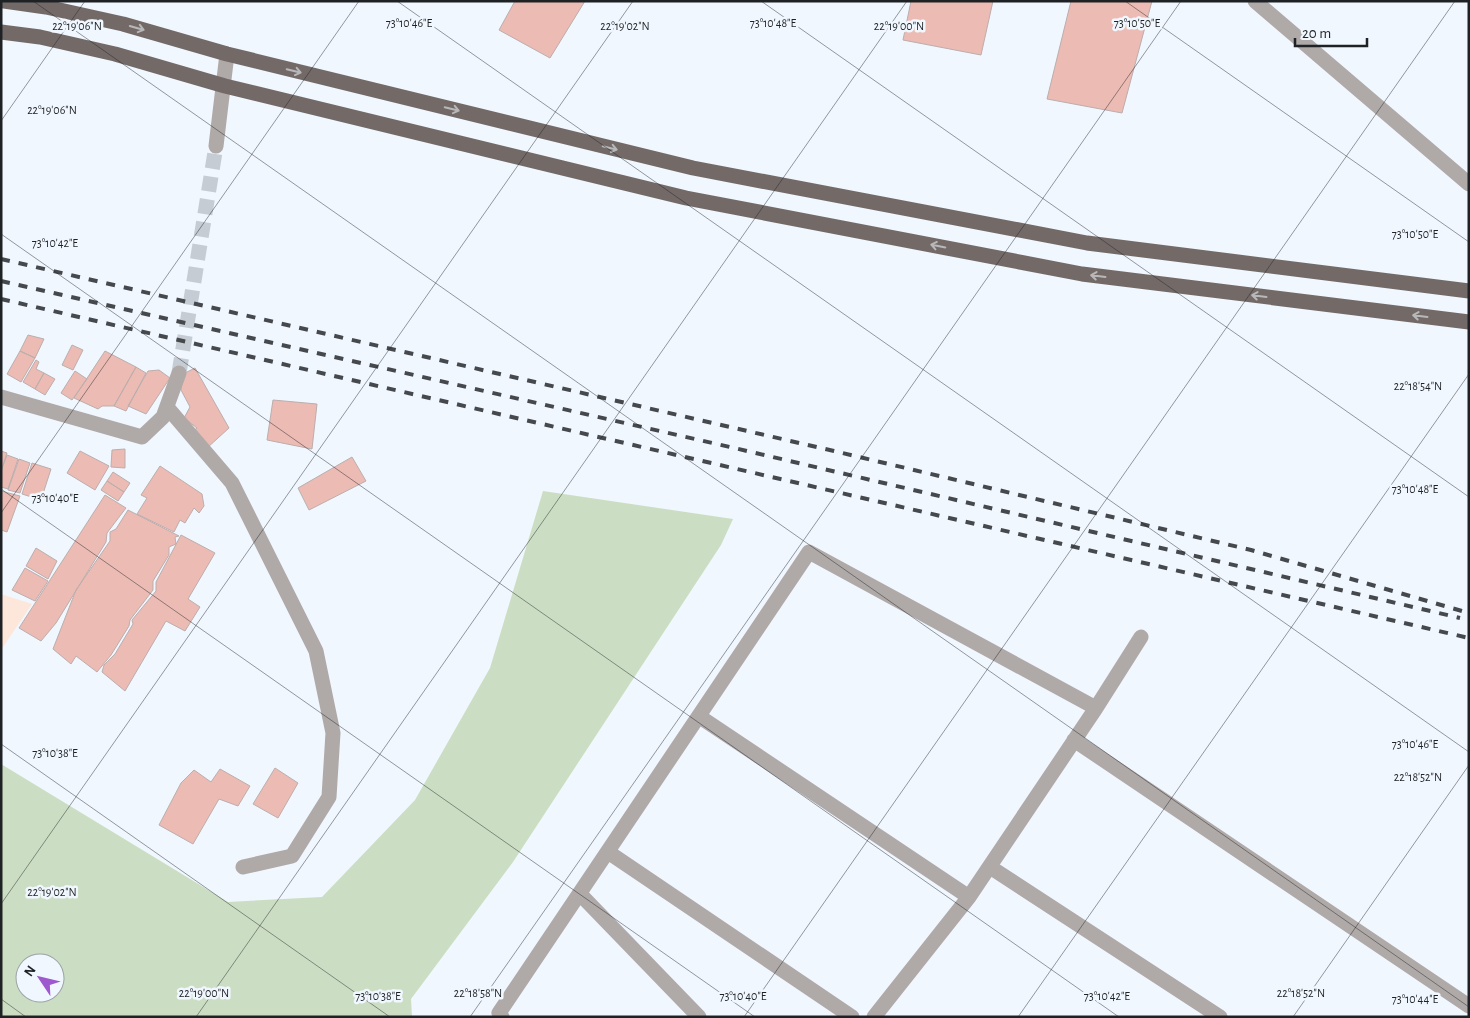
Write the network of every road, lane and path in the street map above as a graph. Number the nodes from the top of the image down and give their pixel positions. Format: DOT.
graph roads {
  1 [pos="4,1"];
  2 [pos="1255,1"];
  3 [pos="1,32"];
  4 [pos="227,54"];
  5 [pos="225,86"];
  6 [pos="216,146"];
  7 [pos="1469,184"];
  8 [pos="1469,290"];
  9 [pos="1469,322"];
  10 [pos="179,373"];
  11 [pos="1,397"];
  12 [pos="166,407"];
  13 [pos="1141,637"];
  14 [pos="1096,708"];
  15 [pos="700,717"];
  16 [pos="1074,740"];
  17 [pos="608,852"];
  18 [pos="990,866"];
  19 [pos="243,867"];
  20 [pos="580,894"];
  21 [pos="969,897"];
  22 [pos="1469,1006"];
  23 [pos="502,1017"];
  24 [pos="700,1017"];
  25 [pos="852,1017"];
  26 [pos="874,1017"];
  27 [pos="1220,1017"];
  1 -- 4 [label="main road, one-way"];
  2 -- 7 [label="street"];
  3 -- 5 [label="main road"];
  4 -- 5 [label="street"];
  4 -- 8 [label="main road, one-way"];
  5 -- 6 [label="street"];
  9 -- 5 [label="main road, one-way"];
  10 -- 12 [label="street"];
  11 -- 12 [label="street"];
  12 -- 19 [label="street"];
  13 -- 14 [label="street"];
  14 -- 15 [label="street"];
  14 -- 16 [label="street"];
  15 -- 17 [label="street"];
  15 -- 21 [label="street"];
  16 -- 18 [label="street"];
  16 -- 22 [label="street"];
  17 -- 20 [label="street"];
  17 -- 25 [label="street"];
  18 -- 21 [label="street"];
  18 -- 27 [label="street"];
  20 -- 23 [label="street"];
  20 -- 24 [label="street"];
  21 -- 26 [label="street"];
}
